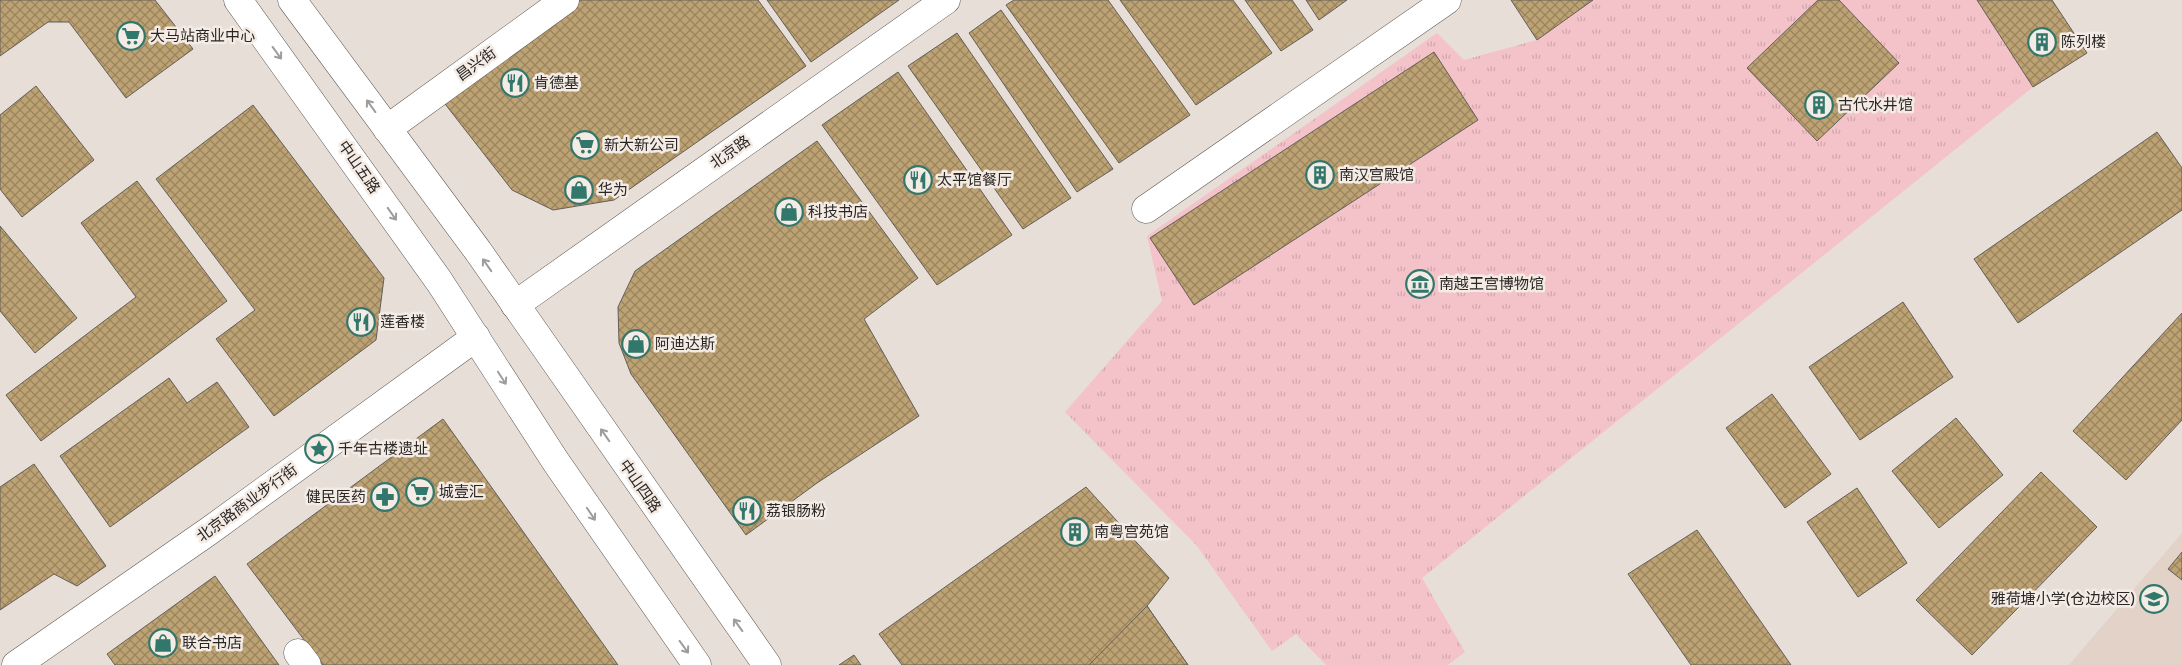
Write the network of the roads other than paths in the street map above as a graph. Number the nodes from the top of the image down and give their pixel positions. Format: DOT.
graph roads {
  1 [pos="238,0"];
  2 [pos="292,0"];
  3 [pos="565,0"];
  4 [pos="946,0"];
  5 [pos="1447,0"];
  6 [pos="387,129"];
  7 [pos="1146,209"];
  8 [pos="516,305"];
  9 [pos="476,337"];
  10 [pos="16,665"];
  11 [pos="697,665"];
  12 [pos="767,665"];
  1 -- 9 [label="main road, 中山五路, one-way"];
  6 -- 2 [label="main road, one-way"];
  3 -- 6 [label="main road, 昌兴街"];
  4 -- 8 [label="main road, 北京路"];
  5 -- 7 [label="main road"];
  8 -- 6 [label="main road, one-way"];
  12 -- 8 [label="main road, 中山四路, one-way"];
  9 -- 10 [label="main road, 北京路商业步行街"];
  9 -- 11 [label="main road, one-way"];
}
